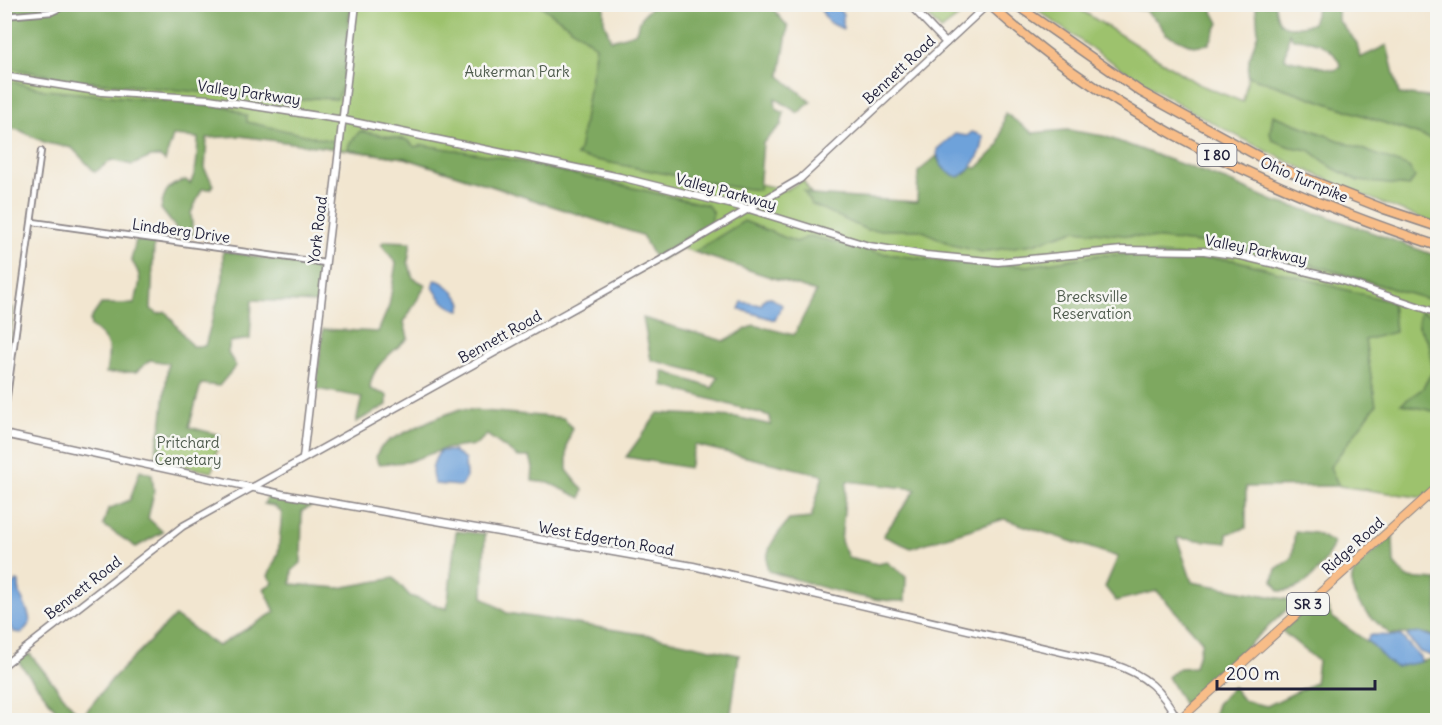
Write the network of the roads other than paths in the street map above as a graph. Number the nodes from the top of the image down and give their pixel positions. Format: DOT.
graph roads {
  1 [pos="69,4"];
  2 [pos="356,4"];
  3 [pos="909,4"];
  4 [pos="988,4"];
  5 [pos="1015,4"];
  6 [pos="4,16"];
  7 [pos="945,43"];
  8 [pos="4,76"];
  9 [pos="344,120"];
  10 [pos="40,151"];
  11 [pos="749,209"];
  12 [pos="33,222"];
  13 [pos="1437,227"];
  14 [pos="1437,246"];
  15 [pos="325,263"];
  16 [pos="1437,313"];
  17 [pos="4,418"];
  18 [pos="4,434"];
  19 [pos="303,458"];
  20 [pos="253,486"];
  21 [pos="1437,487"];
  22 [pos="4,665"];
  23 [pos="1179,720"];
  1 -- 6 [label="street"];
  2 -- 9 [label="street, York Road"];
  3 -- 7 [label="street"];
  4 -- 7 [label="street, Bennett Road"];
  4 -- 14 [label="highway, Ohio Turnpike / I 80"];
  5 -- 13 [label="highway, Ohio Turnpike / I 80"];
  7 -- 11 [label="street, Bennett Road"];
  8 -- 9 [label="street, Valley Parkway"];
  9 -- 11 [label="street, Valley Parkway"];
  9 -- 15 [label="street, York Road"];
  10 -- 12 [label="street"];
  11 -- 16 [label="street, Valley Parkway"];
  11 -- 19 [label="street, Bennett Road"];
  12 -- 15 [label="street, Lindberg Drive"];
  12 -- 17 [label="street"];
  15 -- 19 [label="street, York Road"];
  18 -- 20 [label="street, West Edgerton Road"];
  19 -- 20 [label="street, Bennett Road"];
  20 -- 22 [label="street, Bennett Road"];
  20 -- 23 [label="street, West Edgerton Road"];
  21 -- 23 [label="main road, Ridge Road / SR 3"];
}
